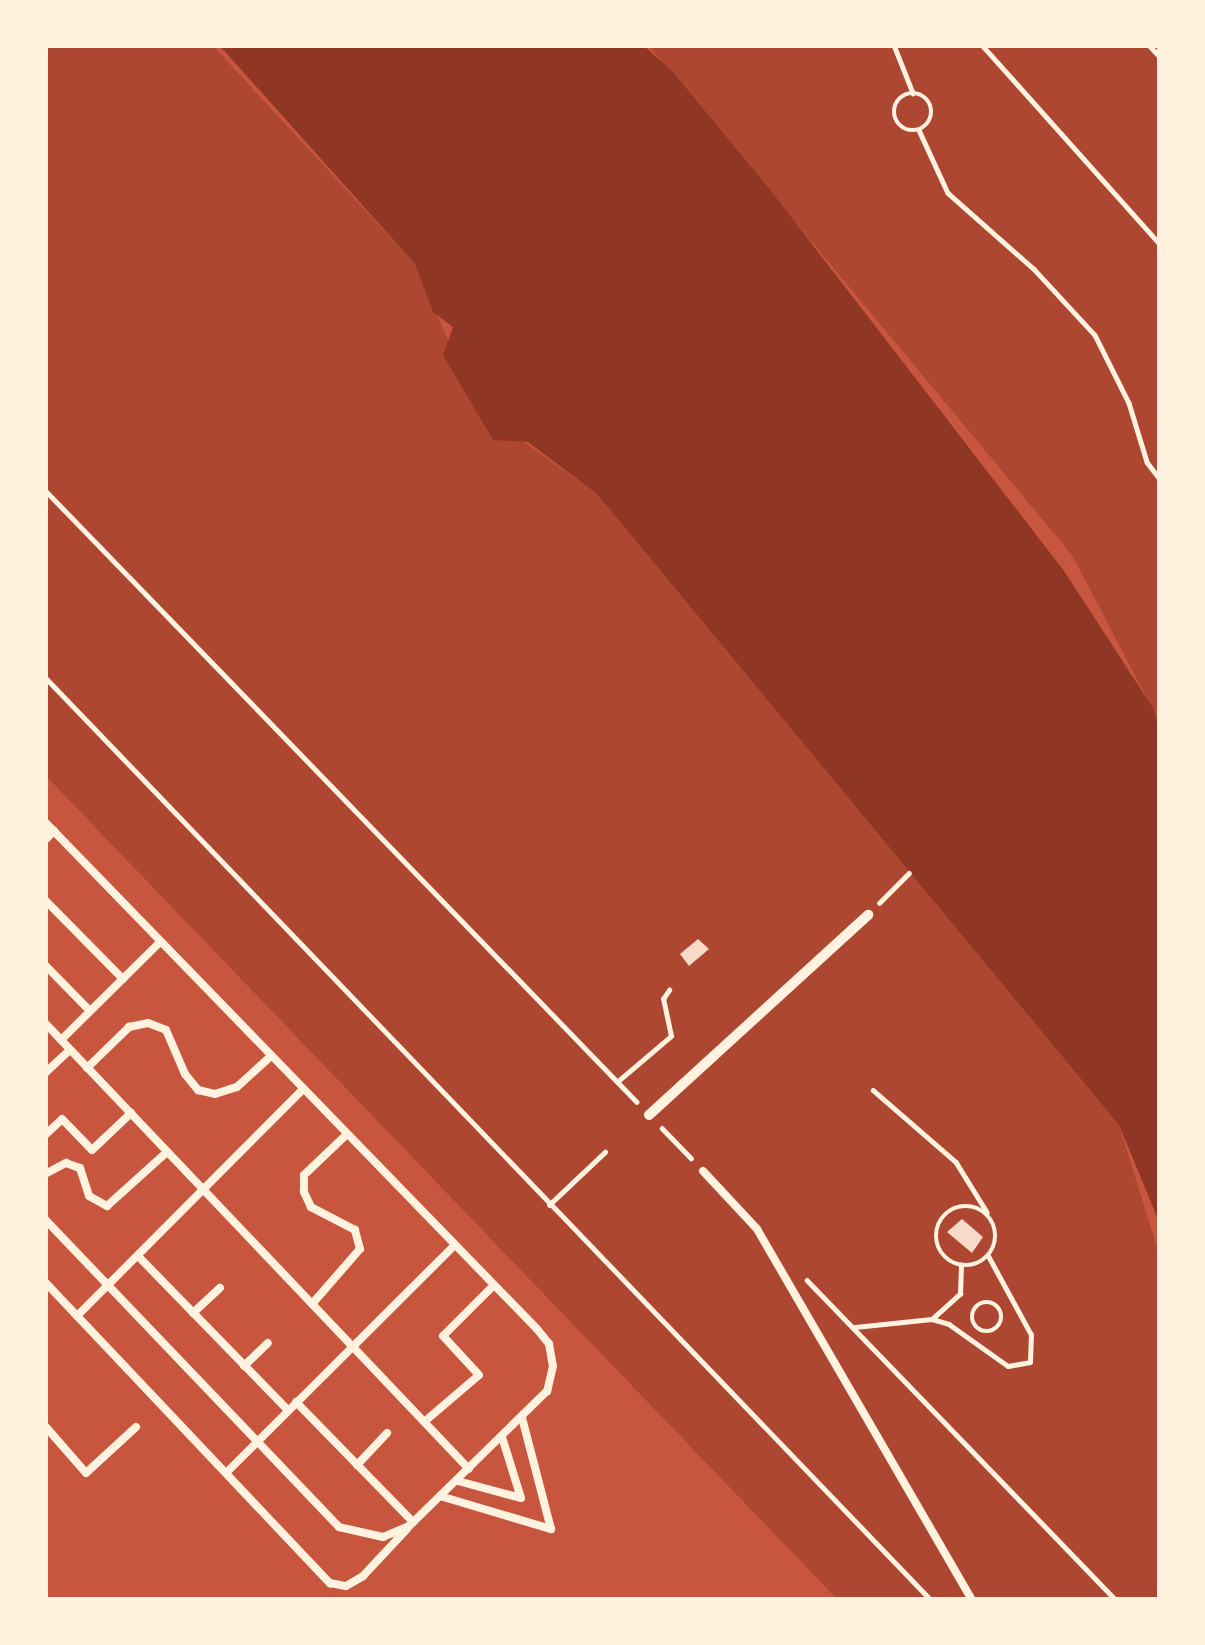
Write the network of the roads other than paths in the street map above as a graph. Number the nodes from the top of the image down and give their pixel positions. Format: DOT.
graph roads {
  1 [pos="45,822"];
  2 [pos="54,831"];
  3 [pos="45,839"];
  4 [pos="45,899"];
  5 [pos="868,915"];
  6 [pos="160,942"];
  7 [pos="45,965"];
  8 [pos="123,979"];
  9 [pos="90,1011"];
  10 [pos="45,1023"];
  11 [pos="61,1040"];
  12 [pos="70,1049"];
  13 [pos="271,1056"];
  14 [pos="87,1068"];
  15 [pos="45,1073"];
  16 [pos="303,1090"];
  17 [pos="130,1113"];
  18 [pos="649,1114"];
  19 [pos="347,1134"];
  20 [pos="45,1135"];
  21 [pos="168,1152"];
  22 [pos="704,1171"];
  23 [pos="45,1174"];
  24 [pos="204,1191"];
  25 [pos="45,1219"];
  26 [pos="455,1245"];
  27 [pos="137,1256"];
  28 [pos="45,1282"];
  29 [pos="109,1285"];
  30 [pos="494,1285"];
  31 [pos="220,1288"];
  32 [pos="312,1304"];
  33 [pos="193,1313"];
  34 [pos="77,1316"];
  35 [pos="268,1342"];
  36 [pos="352,1346"];
  37 [pos="244,1366"];
  38 [pos="296,1402"];
  39 [pos="288,1410"];
  40 [pos="522,1416"];
  41 [pos="424,1422"];
  42 [pos="45,1426"];
  43 [pos="136,1427"];
  44 [pos="387,1432"];
  45 [pos="502,1436"];
  46 [pos="257,1441"];
  47 [pos="357,1465"];
  48 [pos="469,1469"];
  49 [pos="226,1473"];
  50 [pos="456,1481"];
  51 [pos="440,1496"];
  52 [pos="411,1524"];
  53 [pos="972,1600"];
  1 -- 2 [label="lane"];
  2 -- 3 [label="lane"];
  2 -- 6 [label="lane"];
  4 -- 8 [label="lane"];
  5 -- 18 [label="street"];
  6 -- 8 [label="lane"];
  6 -- 13 [label="lane"];
  7 -- 9 [label="lane"];
  8 -- 9 [label="lane"];
  9 -- 11 [label="lane"];
  10 -- 11 [label="lane"];
  11 -- 12 [label="lane"];
  12 -- 14 [label="lane"];
  12 -- 15 [label="lane"];
  13 -- 14 [label="lane"];
  13 -- 16 [label="lane"];
  14 -- 17 [label="lane"];
  16 -- 19 [label="lane"];
  16 -- 24 [label="lane"];
  17 -- 20 [label="lane"];
  17 -- 21 [label="lane"];
  19 -- 26 [label="lane"];
  19 -- 32 [label="lane"];
  21 -- 23 [label="lane"];
  21 -- 24 [label="lane"];
  22 -- 53 [label="lane"];
  24 -- 27 [label="lane"];
  24 -- 32 [label="lane"];
  25 -- 29 [label="lane"];
  26 -- 30 [label="lane"];
  26 -- 36 [label="lane"];
  27 -- 29 [label="lane"];
  27 -- 33 [label="lane"];
  28 -- 34 [label="lane"];
  29 -- 34 [label="lane"];
  29 -- 46 [label="lane"];
  30 -- 40 [label="lane"];
  30 -- 41 [label="lane"];
  31 -- 33 [label="lane"];
  32 -- 36 [label="lane"];
  33 -- 37 [label="lane"];
  34 -- 49 [label="lane"];
  35 -- 37 [label="lane"];
  36 -- 38 [label="lane"];
  36 -- 41 [label="lane"];
  37 -- 39 [label="lane"];
  38 -- 39 [label="lane"];
  38 -- 47 [label="lane"];
  39 -- 46 [label="lane"];
  40 -- 45 [label="lane"];
  40 -- 51 [label="lane"];
  41 -- 48 [label="lane"];
  42 -- 43 [label="lane"];
  44 -- 47 [label="lane"];
  45 -- 48 [label="lane"];
  45 -- 50 [label="lane"];
  46 -- 49 [label="lane"];
  46 -- 52 [label="lane"];
  47 -- 52 [label="lane"];
  48 -- 50 [label="lane"];
  49 -- 52 [label="lane"];
  50 -- 51 [label="lane"];
  51 -- 52 [label="lane"];
}
